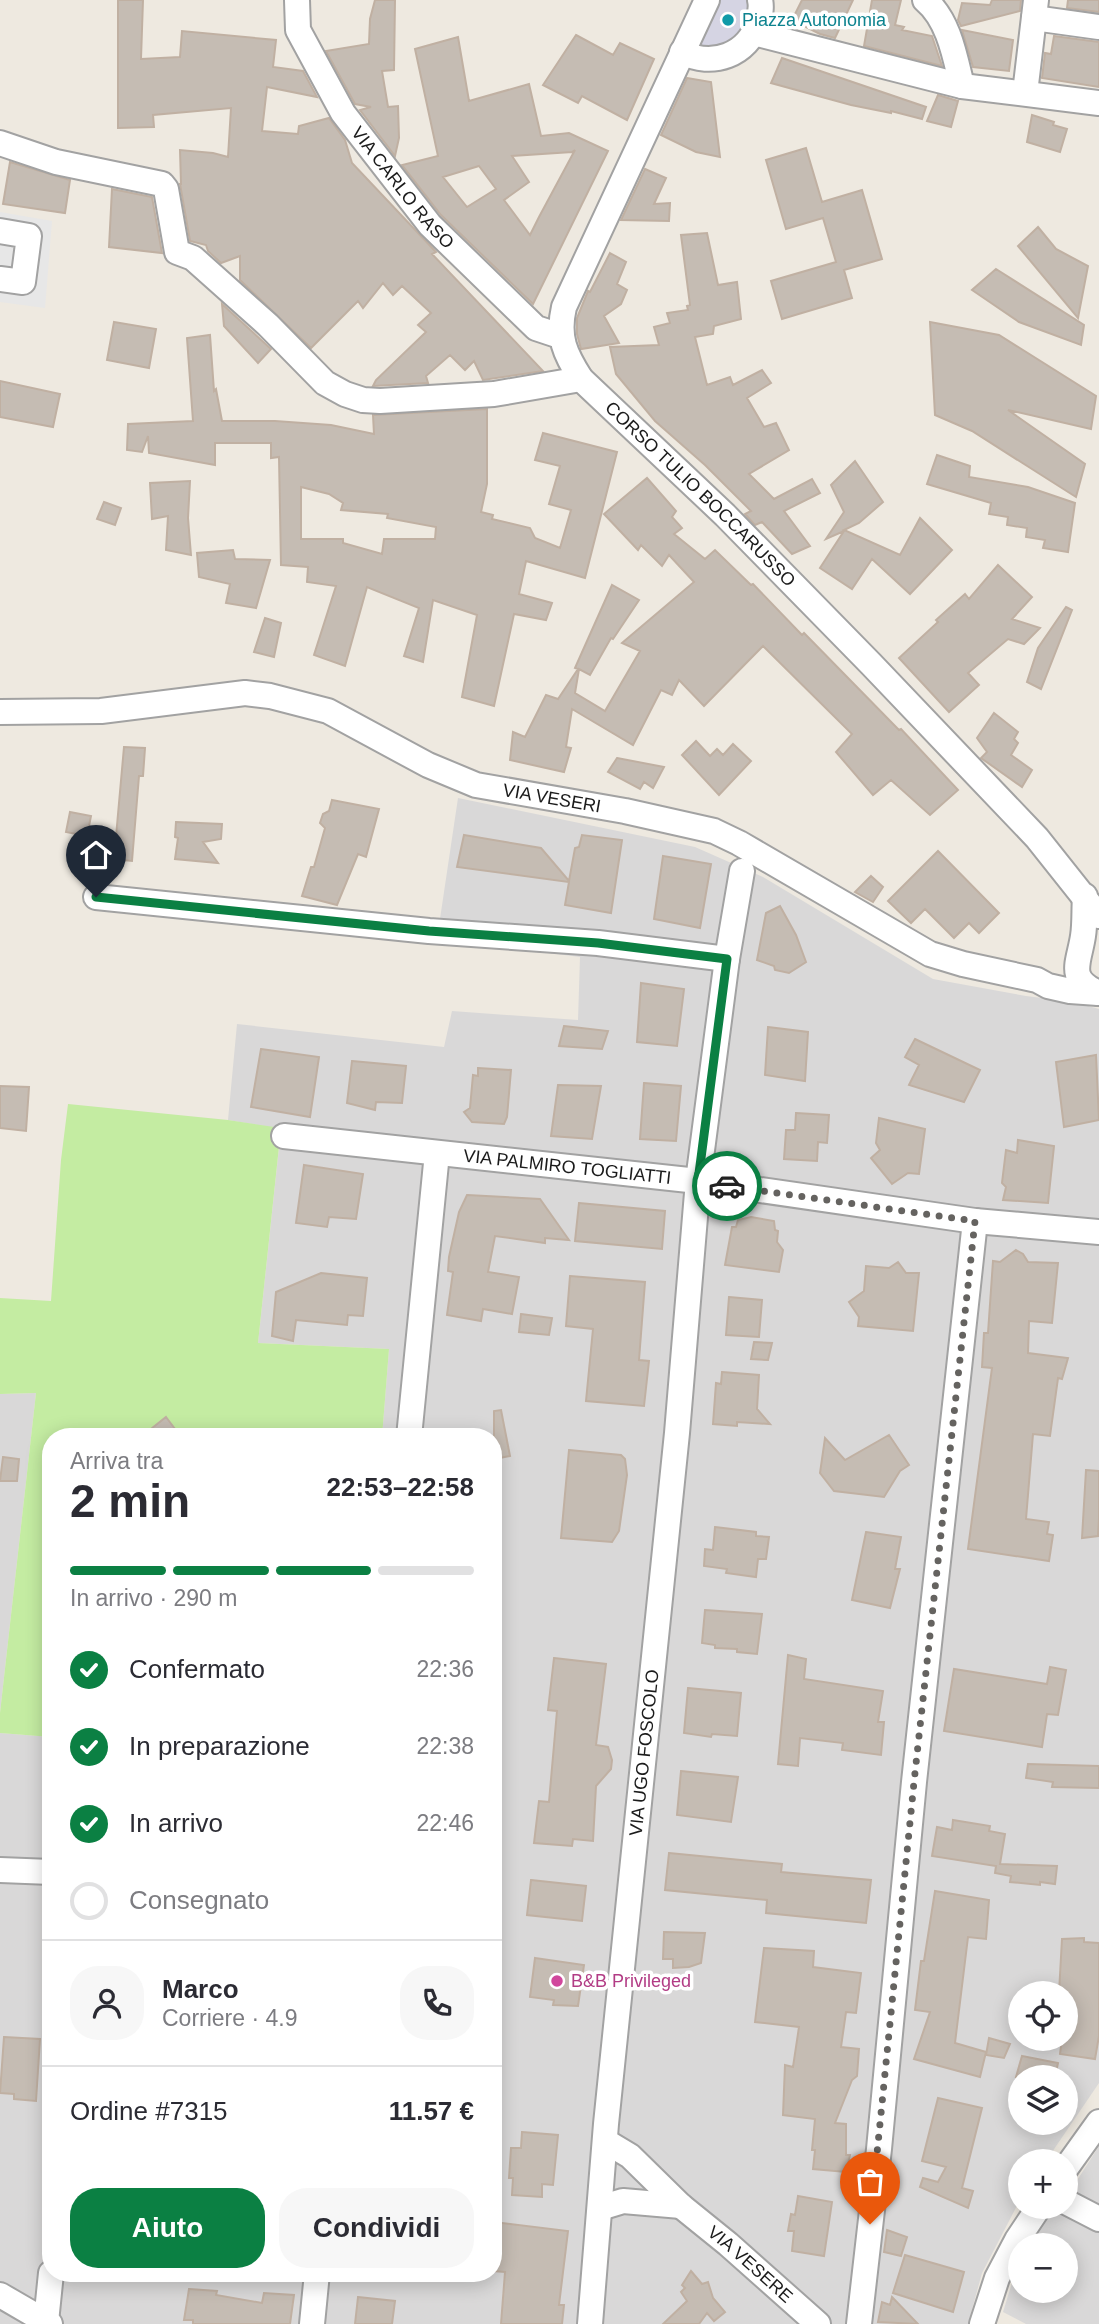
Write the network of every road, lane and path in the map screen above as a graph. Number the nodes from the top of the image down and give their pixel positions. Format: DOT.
graph roads {
  1 [pos="297,0"];
  2 [pos="706,0"];
  3 [pos="760,0"];
  4 [pos="925,0"];
  5 [pos="1035,9"];
  6 [pos="1099,27"];
  7 [pos="754,33"];
  8 [pos="682,52"];
  9 [pos="962,86"];
  10 [pos="1025,93"];
  11 [pos="1099,103"];
  12 [pos="0,143"];
  13 [pos="0,231"];
  14 [pos="0,279"];
  15 [pos="560,336"];
  16 [pos="581,379"];
  17 [pos="0,712"];
  18 [pos="742,872"];
  19 [pos="1085,896"];
  20 [pos="96,897"];
  21 [pos="1099,916"];
  22 [pos="1099,937"];
  23 [pos="1078,954"];
  24 [pos="727,959"];
  25 [pos="1037,980"];
  26 [pos="1099,993"];
  27 [pos="284,1136"];
  28 [pos="437,1153"];
  29 [pos="698,1181"];
  30 [pos="975,1221"];
  31 [pos="1099,1232"];
  32 [pos="410,1428"];
  33 [pos="0,1870"];
  34 [pos="42,1872"];
  35 [pos="1099,2122"];
  36 [pos="605,2141"];
  37 [pos="1078,2151"];
  38 [pos="681,2206"];
  39 [pos="600,2208"];
  40 [pos="1078,2208"];
  41 [pos="1031,2219"];
  42 [pos="1099,2219"];
  43 [pos="50,2282"];
  44 [pos="316,2282"];
  45 [pos="0,2295"];
  46 [pos="48,2323"];
  47 [pos="312,2324"];
  48 [pos="590,2324"];
  49 [pos="818,2324"];
  50 [pos="859,2324"];
  51 [pos="982,2324"];
  1 -- 15 [label="street, VIA CARLO RASO"];
  2 -- 8 [label="street"];
  3 -- 7 [label="street"];
  4 -- 9 [label="street"];
  5 -- 6 [label="street"];
  5 -- 10 [label="street"];
  7 -- 8 [label="street"];
  7 -- 9 [label="street"];
  8 -- 15 [label="street"];
  9 -- 10 [label="street"];
  10 -- 11 [label="street"];
  12 -- 16 [label="street"];
  13 -- 14 [label="street"];
  15 -- 16 [label="street, CORSO TULIO BOCCARUSSO"];
  16 -- 19 [label="street, CORSO TULIO BOCCARUSSO"];
  17 -- 25 [label="street, VIA VESERI"];
  18 -- 24 [label="street, VIA UGO FOSCOLO"];
  19 -- 21 [label="street, CORSO TULIO BOCCARUSSO"];
  19 -- 23 [label="street"];
  20 -- 24 [label="street"];
  22 -- 23 [label="street"];
  23 -- 25 [label="street"];
  23 -- 26 [label="street"];
  24 -- 29 [label="street, VIA UGO FOSCOLO"];
  25 -- 26 [label="street, VIA VESERI"];
  27 -- 28 [label="street, VIA PALMIRO TOGLIATTI"];
  28 -- 29 [label="street, VIA PALMIRO TOGLIATTI"];
  28 -- 32 [label="street"];
  29 -- 30 [label="street, VIA PALMIRO TOGLIATTI"];
  29 -- 36 [label="street, VIA UGO FOSCOLO"];
  30 -- 31 [label="street, VIA PALMIRO TOGLIATTI"];
  30 -- 50 [label="street"];
  33 -- 34 [label="street"];
  35 -- 37 [label="street"];
  36 -- 38 [label="street, VIA VESERE"];
  36 -- 39 [label="street, VIA UGO FOSCOLO"];
  38 -- 39 [label="street"];
  38 -- 49 [label="street, VIA VESERE"];
  39 -- 48 [label="street, VIA UGO FOSCOLO"];
  40 -- 42 [label="street"];
  41 -- 51 [label="street"];
  43 -- 46 [label="street"];
  44 -- 47 [label="street"];
  45 -- 46 [label="street"];
}
